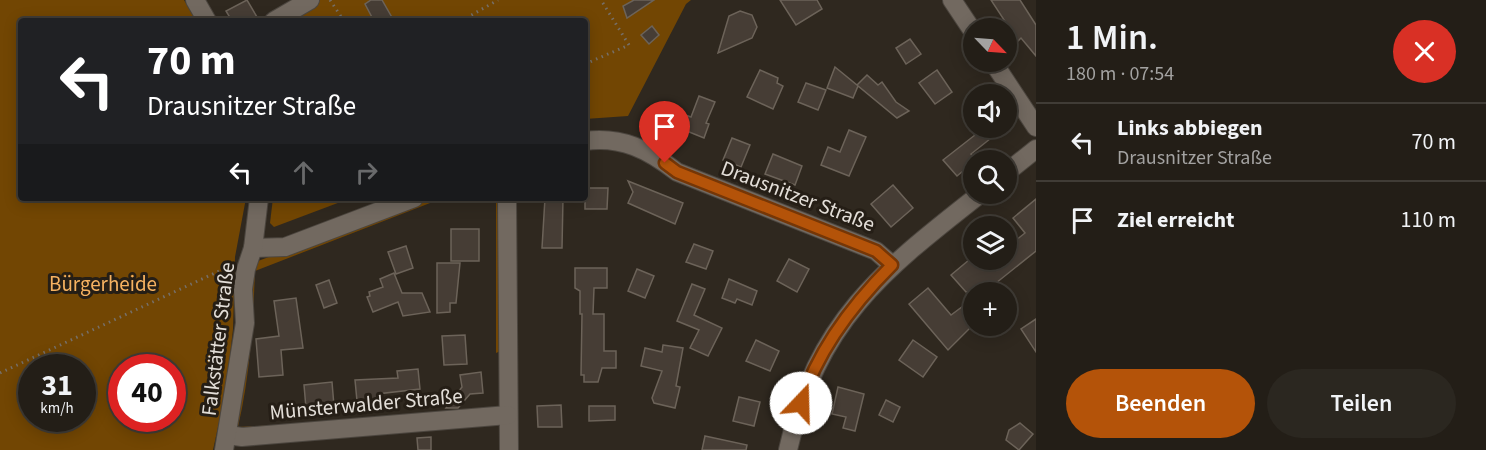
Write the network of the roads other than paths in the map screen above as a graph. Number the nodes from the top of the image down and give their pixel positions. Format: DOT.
graph roads {
  1 [pos="195,0"];
  2 [pos="310,0"];
  3 [pos="952,0"];
  4 [pos="205,18"];
  5 [pos="279,18"];
  6 [pos="964,18"];
  7 [pos="1000,72"];
  8 [pos="1036,127"];
  9 [pos="588,141"];
  10 [pos="1036,149"];
  11 [pos="1017,164"];
  12 [pos="260,201"];
  13 [pos="406,201"];
  14 [pos="507,201"];
  15 [pos="968,204"];
  16 [pos="252,253"];
  17 [pos="892,265"];
  18 [pos="508,415"];
  19 [pos="226,443"];
  20 [pos="509,450"];
  21 [pos="788,450"];
  1 -- 4 [label="street"];
  2 -- 5 [label="street"];
  3 -- 6 [label="street"];
  7 -- 8 [label="street"];
  9 -- 17 [label="street, Drausnitzer Straße"];
  10 -- 11 [label="street"];
  12 -- 16 [label="street, Falkstätter Straße"];
  13 -- 16 [label="street"];
  14 -- 18 [label="street"];
  15 -- 17 [label="street"];
  16 -- 19 [label="street, Falkstätter Straße"];
  17 -- 21 [label="street"];
  18 -- 19 [label="street, Münsterwalder Straße"];
  18 -- 20 [label="street"];
}
